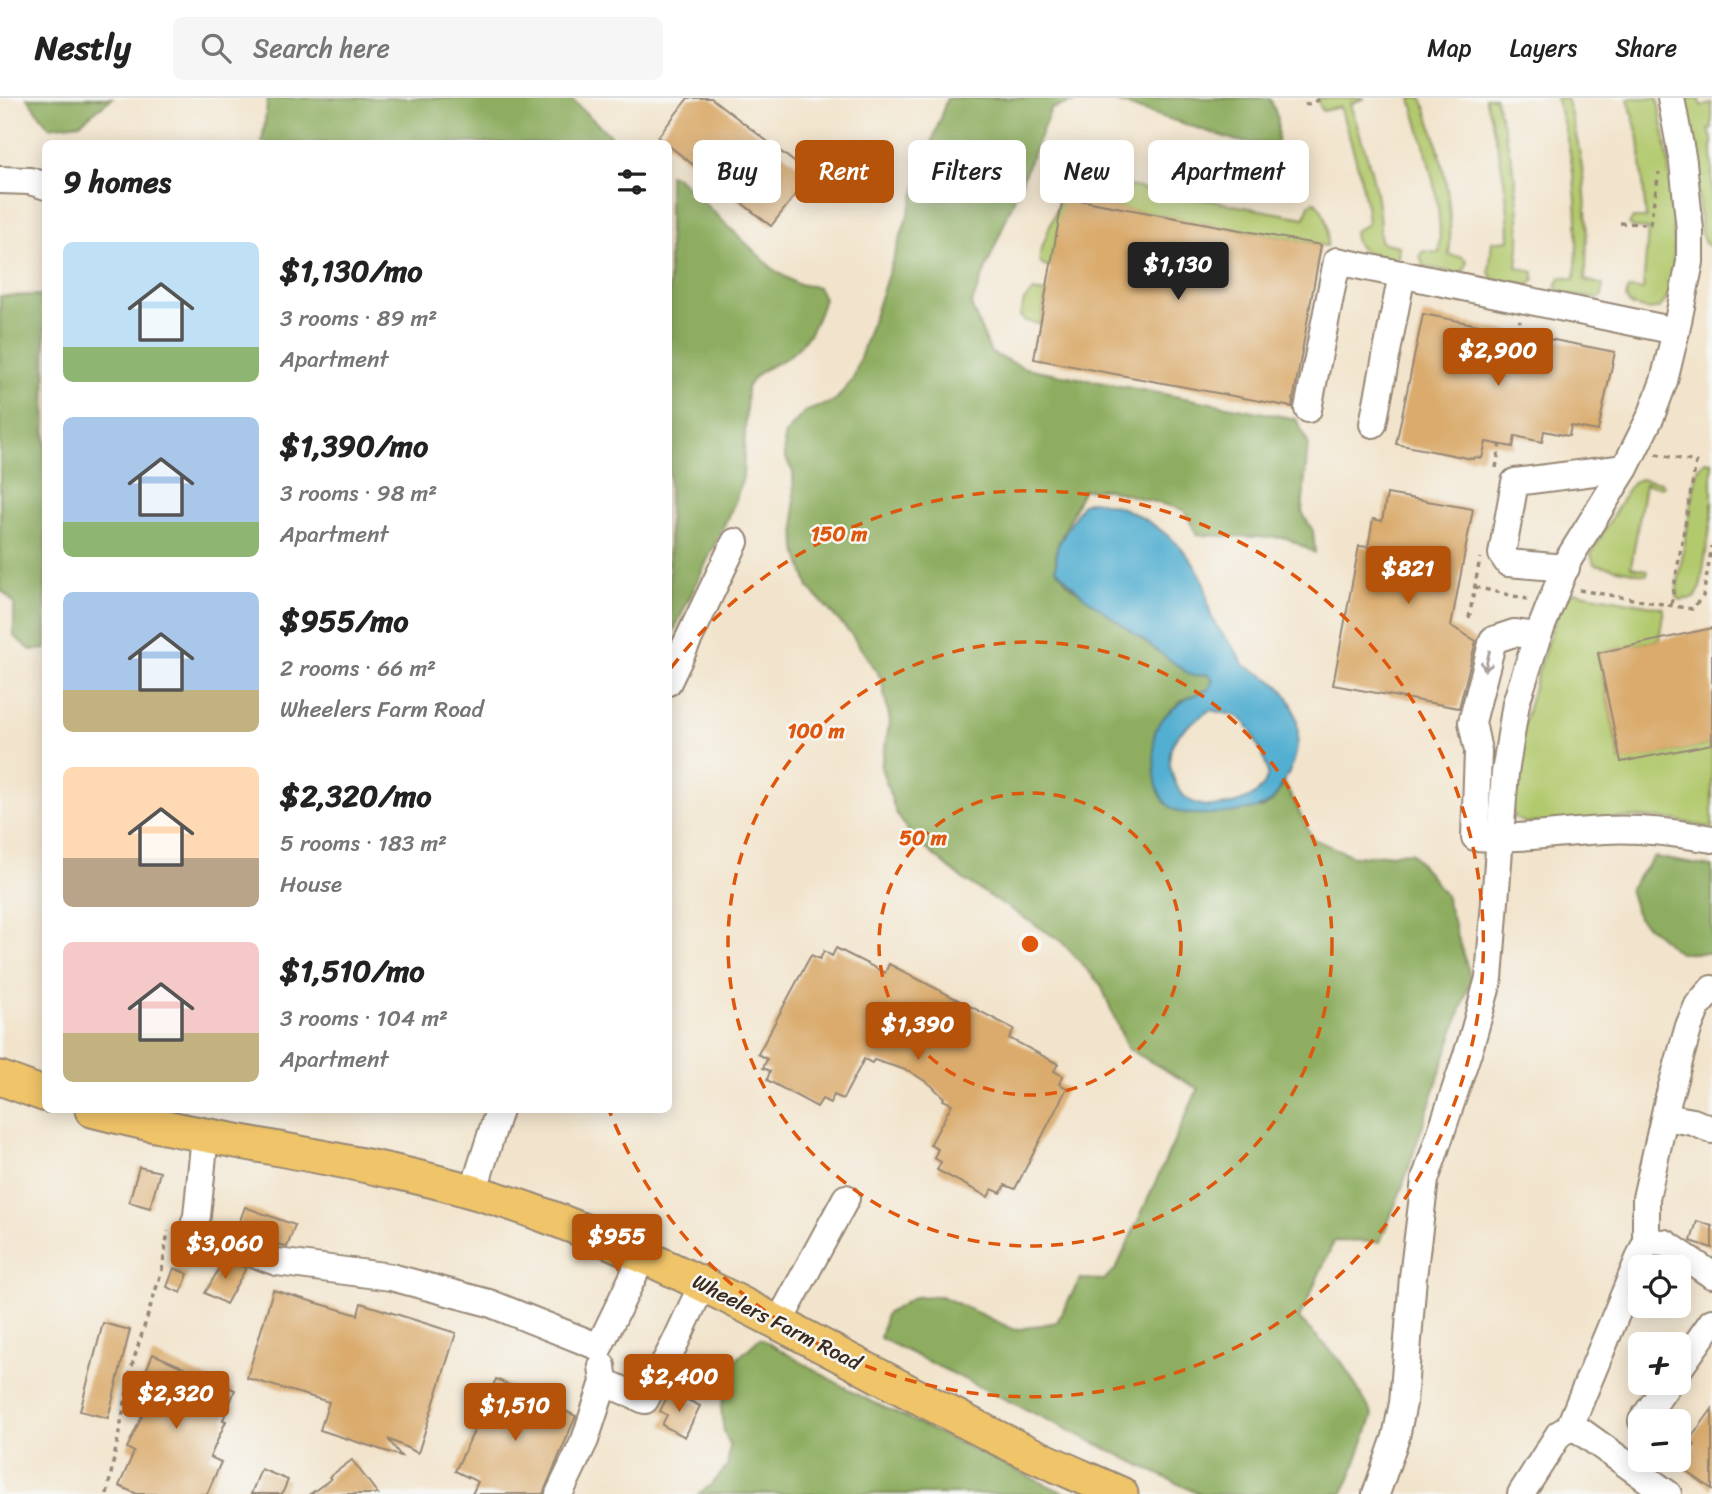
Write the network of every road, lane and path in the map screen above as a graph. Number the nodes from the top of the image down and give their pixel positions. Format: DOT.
graph roads {
  1 [pos="1324,98"];
  2 [pos="1671,98"];
  3 [pos="1305,105"];
  4 [pos="1661,164"];
  5 [pos="0,180"];
  6 [pos="42,185"];
  7 [pos="1620,223"];
  8 [pos="1701,259"];
  9 [pos="1402,274"];
  10 [pos="1676,331"];
  11 [pos="1308,409"];
  12 [pos="1373,424"];
  13 [pos="1696,462"];
  14 [pos="1625,468"];
  15 [pos="735,542"];
  16 [pos="1712,547"];
  17 [pos="1566,568"];
  18 [pos="1475,587"];
  19 [pos="1554,596"];
  20 [pos="1671,605"];
  21 [pos="1538,636"];
  22 [pos="672,674"];
  23 [pos="1502,838"];
  24 [pos="1712,839"];
  25 [pos="1712,989"];
  26 [pos="0,1077"];
  27 [pos="42,1093"];
  28 [pos="106,1113"];
  29 [pos="498,1113"];
  30 [pos="1665,1117"];
  31 [pos="1712,1130"];
  32 [pos="205,1135"];
  33 [pos="473,1192"];
  34 [pos="846,1198"];
  35 [pos="192,1232"];
  36 [pos="1646,1242"];
  37 [pos="643,1256"];
  38 [pos="1712,1275"];
  39 [pos="703,1283"];
  40 [pos="779,1322"];
  41 [pos="1712,1322"];
  42 [pos="599,1347"];
  43 [pos="1691,1352"];
  44 [pos="604,1382"];
  45 [pos="1569,1428"];
  46 [pos="1628,1441"];
  47 [pos="1617,1457"];
  48 [pos="107,1494"];
  49 [pos="559,1494"];
  50 [pos="1121,1494"];
  51 [pos="1376,1494"];
  52 [pos="1521,1494"];
  53 [pos="1668,1494"];
  1 -- 3 [label="path"];
  2 -- 8 [label="lane"];
  4 -- 7 [label="path"];
  5 -- 6 [label="lane"];
  8 -- 10 [label="lane"];
  9 -- 10 [label="lane"];
  9 -- 11 [label="lane"];
  9 -- 12 [label="lane"];
  10 -- 14 [label="lane"];
  13 -- 20 [label="path"];
  14 -- 17 [label="lane"];
  14 -- 17 [label="lane"];
  15 -- 22 [label="lane"];
  16 -- 20 [label="path"];
  17 -- 19 [label="lane"];
  18 -- 19 [label="path"];
  19 -- 20 [label="path"];
  19 -- 21 [label="lane"];
  21 -- 23 [label="lane"];
  21 -- 23 [label="lane, one-way"];
  23 -- 24 [label="lane"];
  23 -- 51 [label="lane"];
  25 -- 30 [label="lane"];
  26 -- 27 [label="main road"];
  28 -- 32 [label="main road, Wheelers Farm Road"];
  29 -- 33 [label="lane"];
  30 -- 31 [label="lane"];
  30 -- 36 [label="lane"];
  32 -- 33 [label="main road, Wheelers Farm Road"];
  32 -- 35 [label="lane"];
  33 -- 37 [label="main road, Wheelers Farm Road"];
  34 -- 40 [label="lane"];
  35 -- 42 [label="lane"];
  35 -- 48 [label="path"];
  36 -- 38 [label="lane"];
  36 -- 45 [label="lane"];
  37 -- 39 [label="main road, Wheelers Farm Road"];
  37 -- 42 [label="lane"];
  39 -- 40 [label="main road, Wheelers Farm Road"];
  39 -- 44 [label="lane"];
  40 -- 50 [label="main road, Wheelers Farm Road"];
  41 -- 43 [label="lane"];
  42 -- 44 [label="lane"];
  44 -- 49 [label="lane"];
  45 -- 47 [label="lane"];
  45 -- 52 [label="lane"];
  46 -- 47 [label="lane"];
  47 -- 53 [label="lane"];
}
